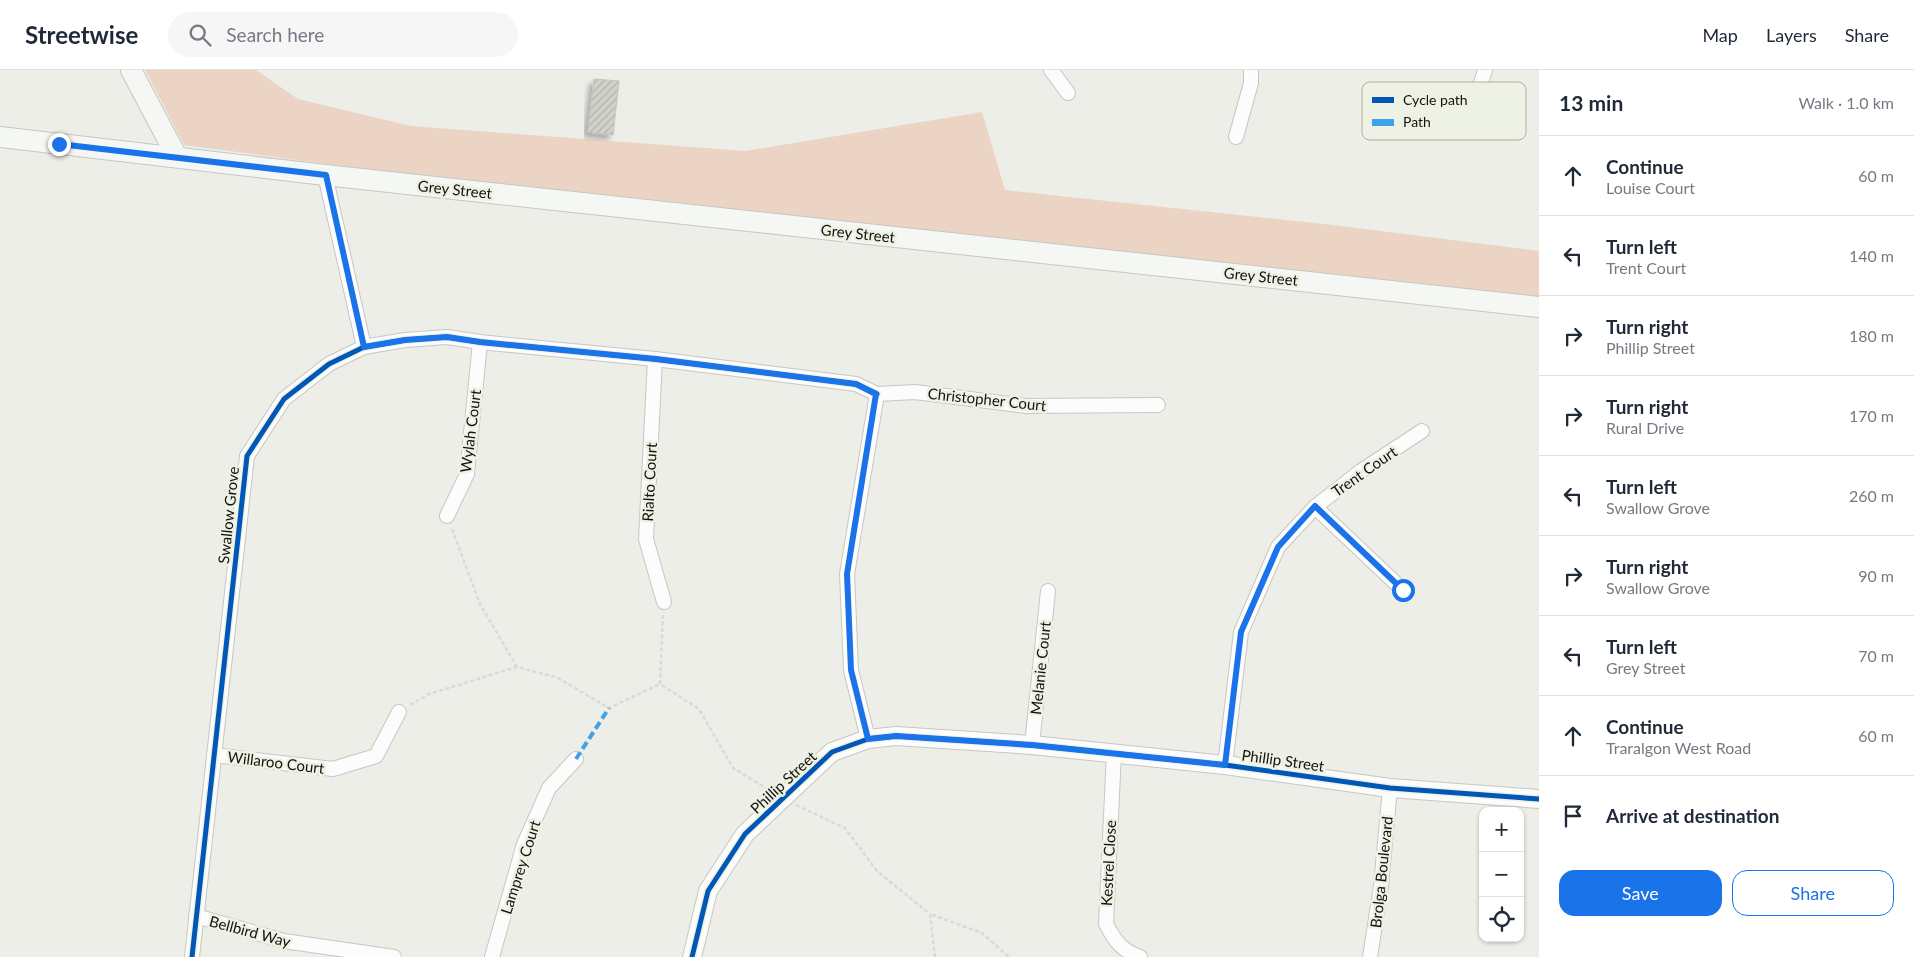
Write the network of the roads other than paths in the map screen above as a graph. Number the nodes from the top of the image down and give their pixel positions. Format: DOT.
graph roads {
  1 [pos="132,70"];
  2 [pos="1050,70"];
  3 [pos="1251,70"];
  4 [pos="1485,70"];
  5 [pos="1481,82"];
  6 [pos="1068,93"];
  7 [pos="0,137"];
  8 [pos="1236,137"];
  9 [pos="177,157"];
  10 [pos="326,175"];
  11 [pos="1539,306"];
  12 [pos="480,342"];
  13 [pos="364,347"];
  14 [pos="656,359"];
  15 [pos="876,394"];
  16 [pos="1158,405"];
  17 [pos="1422,431"];
  18 [pos="1315,506"];
  19 [pos="447,516"];
  20 [pos="1403,590"];
  21 [pos="1048,591"];
  22 [pos="664,602"];
  23 [pos="399,712"];
  24 [pos="868,739"];
  25 [pos="1032,745"];
  26 [pos="1114,752"];
  27 [pos="214,755"];
  28 [pos="576,759"];
  29 [pos="1225,765"];
  30 [pos="1390,788"];
  31 [pos="1539,799"];
  32 [pos="196,916"];
  33 [pos="192,957"];
  34 [pos="394,957"];
  35 [pos="492,957"];
  36 [pos="692,957"];
  37 [pos="1140,957"];
  38 [pos="1370,957"];
  1 -- 9 [label="main road"];
  2 -- 6 [label="street"];
  3 -- 8 [label="street"];
  4 -- 5 [label="street"];
  7 -- 9 [label="main road, Grey Street"];
  9 -- 10 [label="main road, Grey Street"];
  10 -- 11 [label="main road, Grey Street"];
  10 -- 13 [label="street"];
  12 -- 13 [label="street, Swallow Grove"];
  12 -- 14 [label="street, Swallow Grove"];
  12 -- 19 [label="street, Wylah Court"];
  13 -- 27 [label="street, Swallow Grove"];
  14 -- 15 [label="street, Swallow Grove"];
  14 -- 22 [label="street, Rialto Court"];
  15 -- 16 [label="street, Christopher Court"];
  15 -- 24 [label="street"];
  17 -- 18 [label="street, Trent Court"];
  18 -- 20 [label="street"];
  18 -- 29 [label="street, Trent Court"];
  21 -- 25 [label="street, Melanie Court"];
  23 -- 27 [label="street, Willaroo Court"];
  24 -- 25 [label="street, Phillip Street"];
  24 -- 36 [label="street, Phillip Street"];
  25 -- 26 [label="street, Phillip Street"];
  26 -- 29 [label="street, Phillip Street"];
  26 -- 37 [label="street, Kestrel Close"];
  27 -- 32 [label="street, Swallow Grove"];
  28 -- 35 [label="street, Lamprey Court"];
  29 -- 30 [label="street, Phillip Street"];
  30 -- 31 [label="street, Phillip Street"];
  30 -- 38 [label="street, Brolga Boulevard"];
  32 -- 33 [label="street, Swallow Grove"];
  32 -- 34 [label="street, Bellbird Way"];
}
